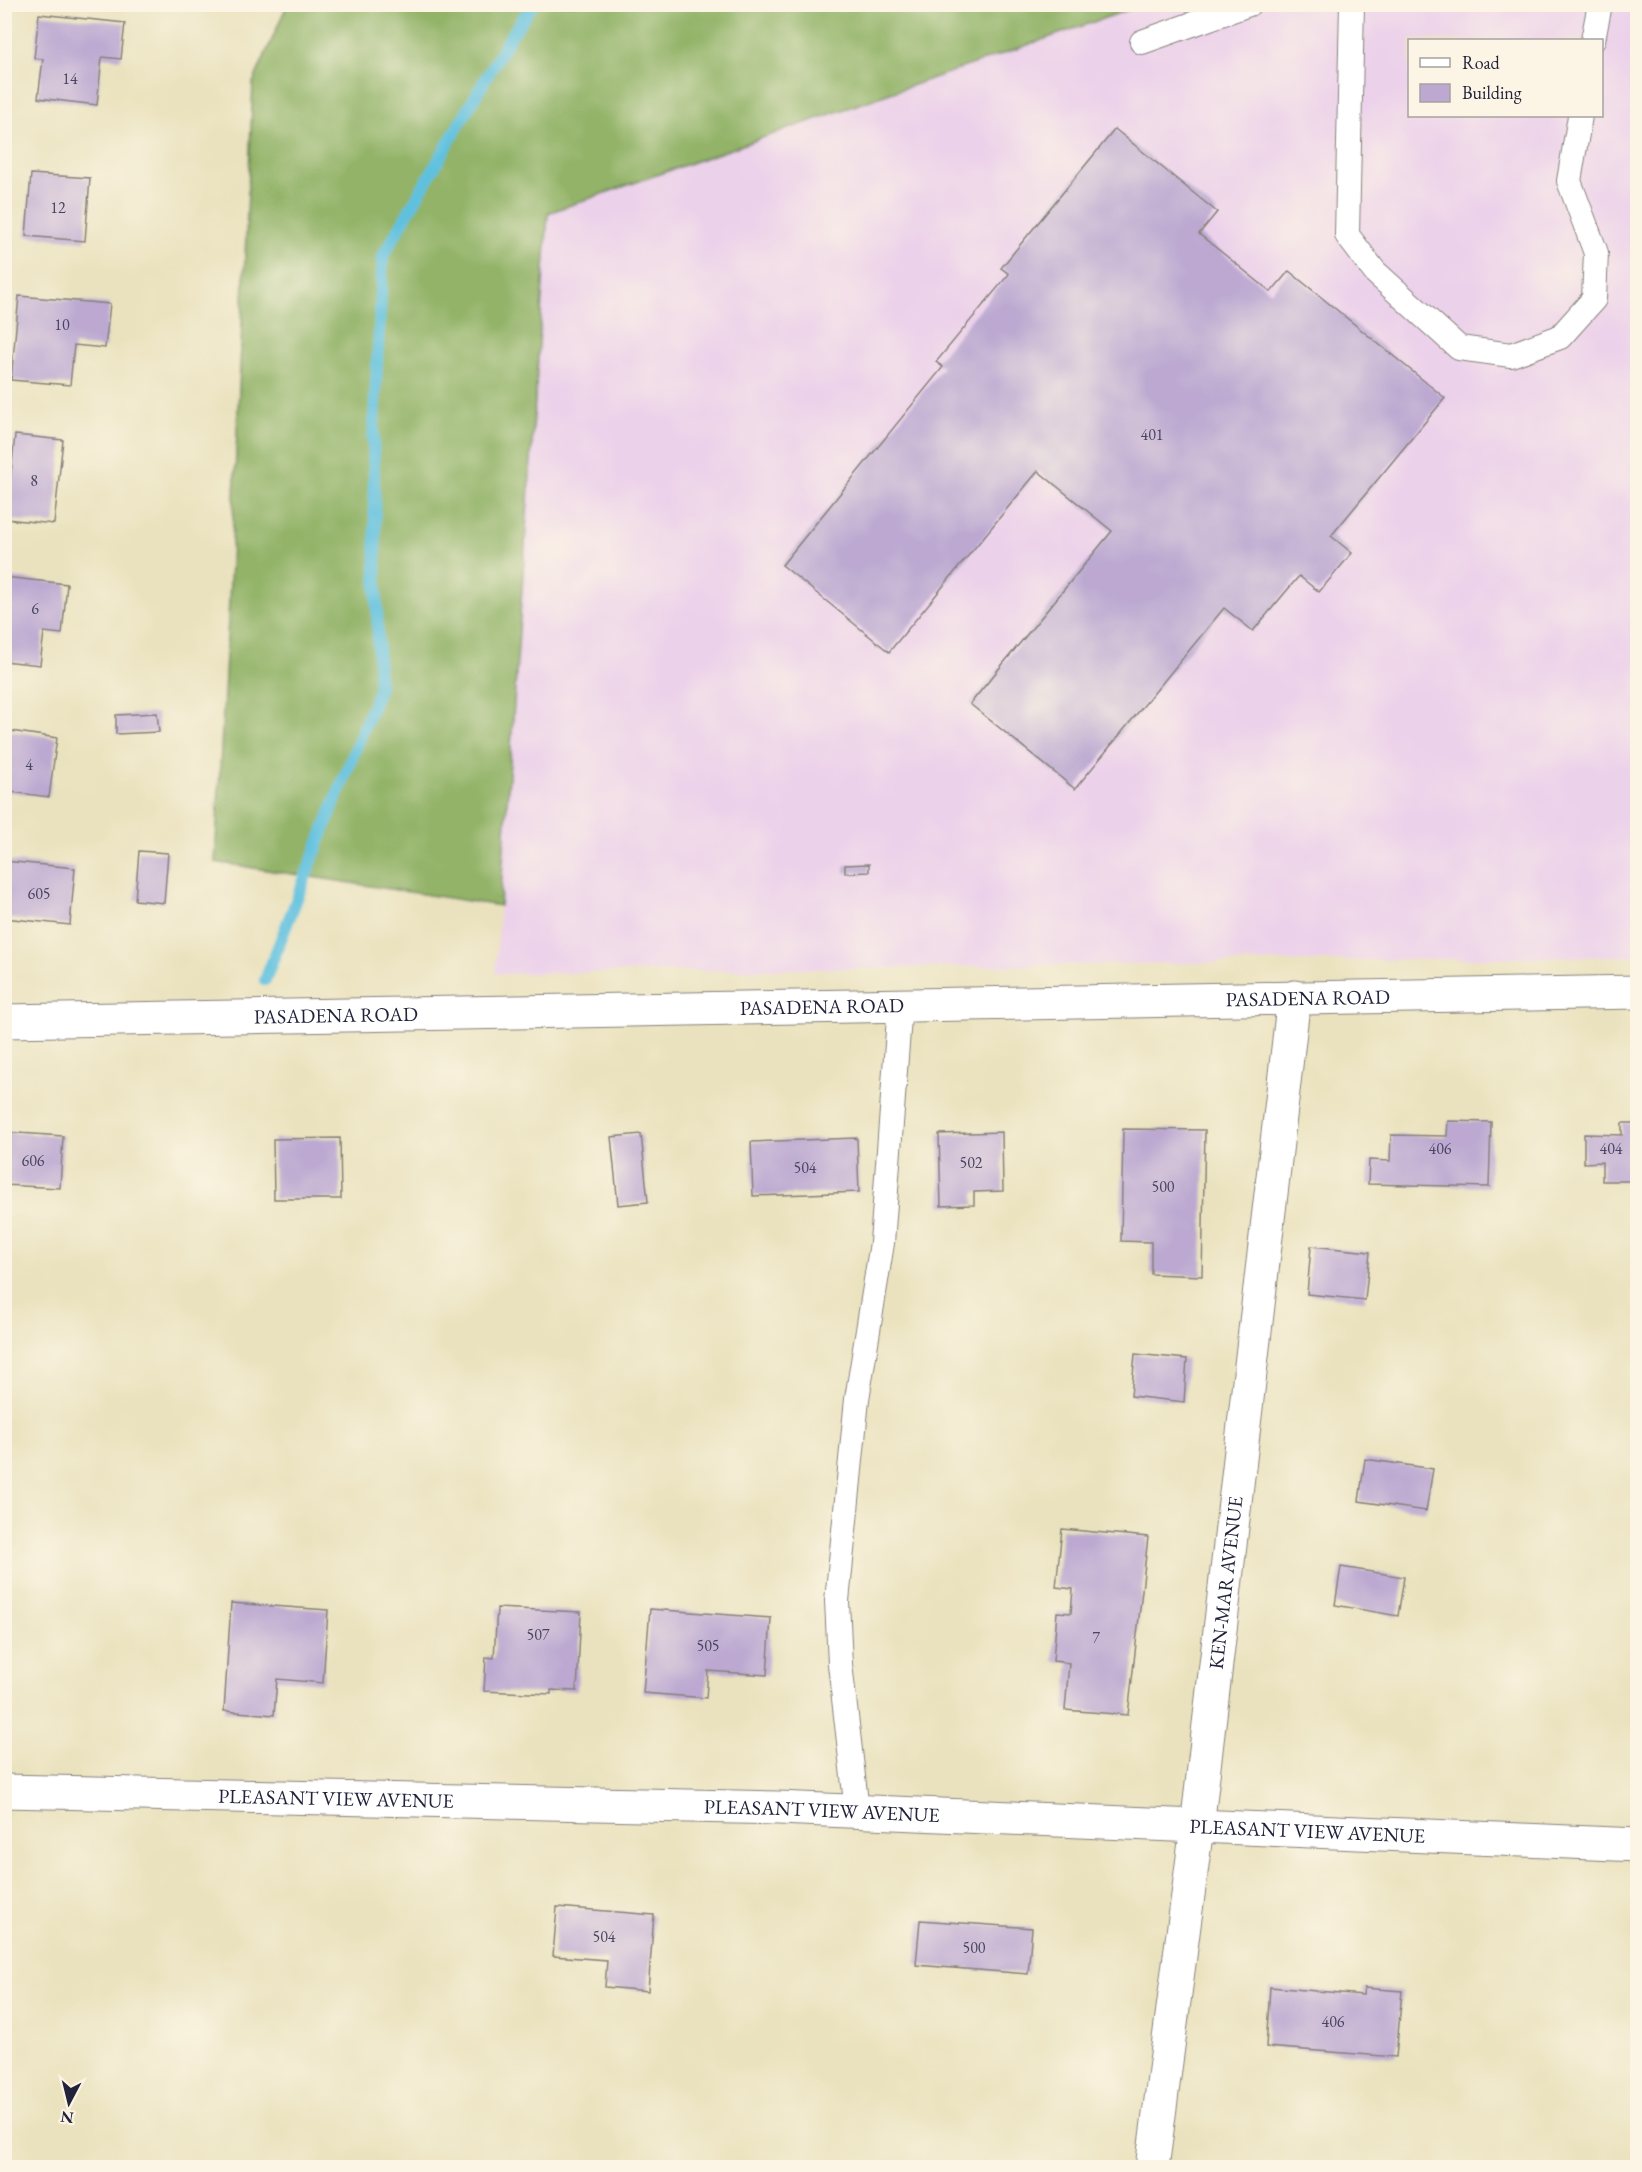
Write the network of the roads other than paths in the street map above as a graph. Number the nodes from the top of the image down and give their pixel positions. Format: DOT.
graph roads {
  1 [pos="1249,4"];
  2 [pos="1352,4"];
  3 [pos="1600,4"];
  4 [pos="1593,39"];
  5 [pos="1142,42"];
  6 [pos="1580,117"];
  7 [pos="1638,992"];
  8 [pos="1294,997"];
  9 [pos="900,1004"];
  10 [pos="4,1021"];
  11 [pos="4,1791"];
  12 [pos="857,1811"];
  13 [pos="1197,1827"];
  14 [pos="1638,1845"];
  15 [pos="1152,2168"];
  1 -- 5 [label="lane"];
  2 -- 6 [label="lane"];
  3 -- 4 [label="lane"];
  7 -- 8 [label="street, PASADENA ROAD"];
  8 -- 9 [label="street, PASADENA ROAD"];
  8 -- 13 [label="street, KEN-MAR AVENUE"];
  9 -- 10 [label="street, PASADENA ROAD"];
  9 -- 12 [label="lane"];
  11 -- 12 [label="street, PLEASANT VIEW AVENUE"];
  12 -- 13 [label="street, PLEASANT VIEW AVENUE"];
  13 -- 14 [label="street, PLEASANT VIEW AVENUE"];
  13 -- 15 [label="street, KEN-MAR AVENUE"];
}
